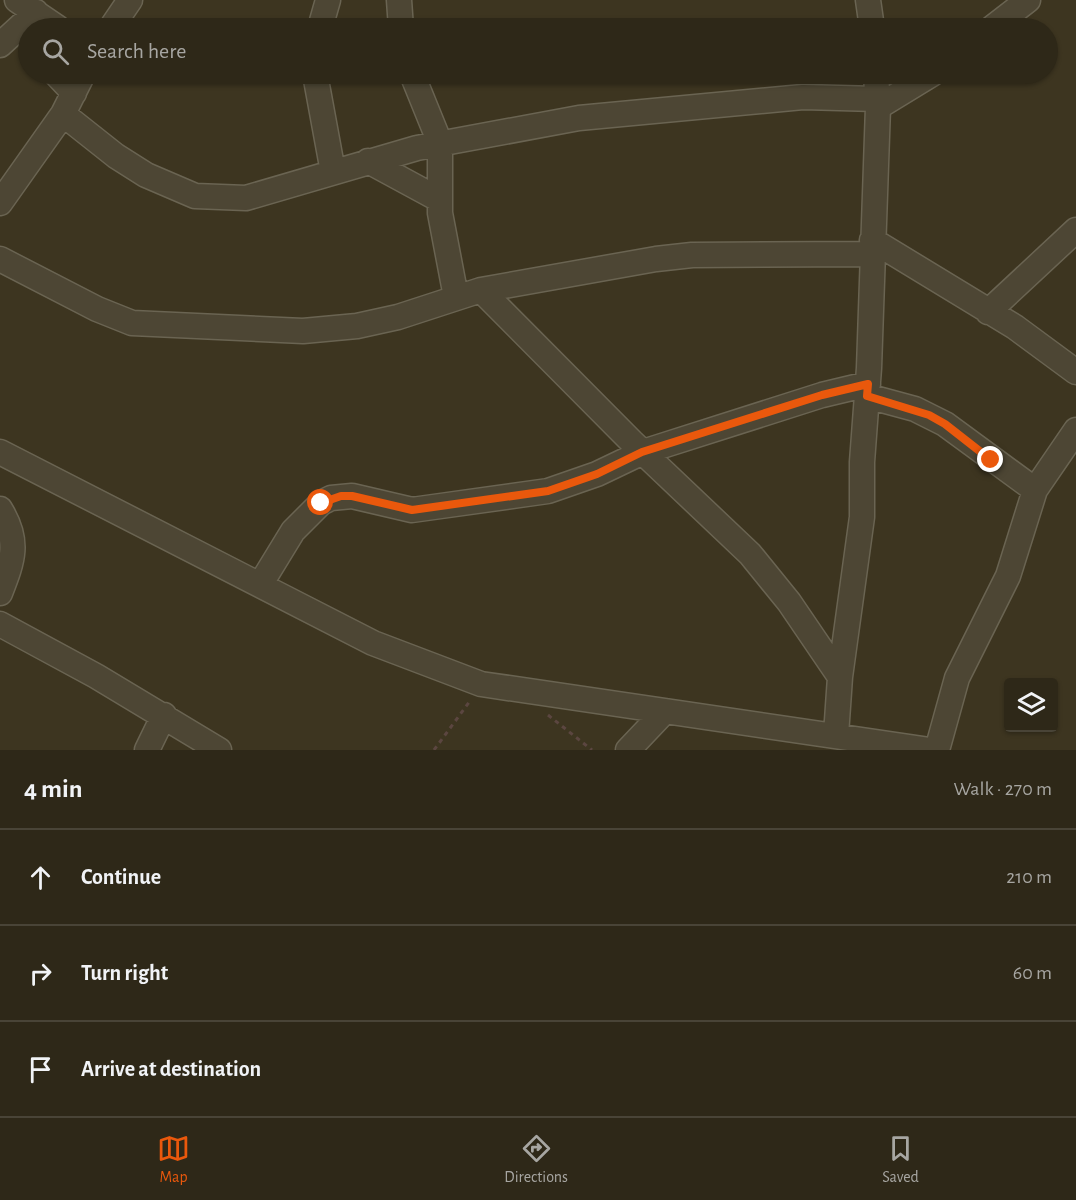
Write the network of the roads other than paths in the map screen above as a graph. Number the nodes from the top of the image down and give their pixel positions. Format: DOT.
graph roads {
  1 [pos="130,0"];
  2 [pos="328,0"];
  3 [pos="399,0"];
  4 [pos="868,0"];
  5 [pos="1028,0"];
  6 [pos="26,6"];
  7 [pos="43,18"];
  8 [pos="118,18"];
  9 [pos="323,18"];
  10 [pos="400,18"];
  11 [pos="871,18"];
  12 [pos="1005,18"];
  13 [pos="317,84"];
  14 [pos="416,84"];
  15 [pos="877,84"];
  16 [pos="913,84"];
  17 [pos="73,94"];
  18 [pos="878,103"];
  19 [pos="440,143"];
  20 [pos="368,161"];
  21 [pos="333,172"];
  22 [pos="440,200"];
  23 [pos="0,203"];
  24 [pos="1076,230"];
  25 [pos="871,247"];
  26 [pos="0,259"];
  27 [pos="481,290"];
  28 [pos="456,297"];
  29 [pos="988,312"];
  30 [pos="1076,372"];
  31 [pos="867,390"];
  32 [pos="1076,430"];
  33 [pos="0,452"];
  34 [pos="642,452"];
  35 [pos="1035,490"];
  36 [pos="0,509"];
  37 [pos="260,585"];
  38 [pos="0,592"];
  39 [pos="0,624"];
  40 [pos="840,677"];
  41 [pos="665,711"];
  42 [pos="164,715"];
  43 [pos="837,735"];
  44 [pos="147,750"];
  45 [pos="219,750"];
  46 [pos="628,750"];
  47 [pos="930,750"];
  48 [pos="937,750"];
  1 -- 8 [label="street"];
  2 -- 9 [label="street"];
  3 -- 10 [label="street"];
  4 -- 11 [label="street"];
  5 -- 12 [label="street"];
  6 -- 7 [label="street"];
  13 -- 21 [label="street"];
  14 -- 19 [label="street"];
  15 -- 18 [label="street"];
  16 -- 18 [label="street"];
  17 -- 21 [label="street"];
  17 -- 23 [label="street"];
  18 -- 19 [label="street"];
  18 -- 25 [label="street"];
  19 -- 20 [label="street"];
  19 -- 22 [label="street"];
  20 -- 21 [label="street"];
  20 -- 22 [label="street"];
  22 -- 28 [label="street"];
  24 -- 29 [label="street"];
  25 -- 27 [label="street"];
  25 -- 29 [label="street"];
  25 -- 31 [label="street"];
  26 -- 28 [label="street"];
  27 -- 28 [label="street"];
  27 -- 34 [label="street"];
  29 -- 30 [label="street"];
  31 -- 34 [label="street"];
  31 -- 35 [label="street"];
  31 -- 40 [label="street"];
  32 -- 35 [label="street"];
  33 -- 37 [label="street"];
  34 -- 37 [label="street"];
  34 -- 40 [label="street"];
  35 -- 48 [label="street"];
  36 -- 38 [label="street"];
  37 -- 41 [label="street"];
  39 -- 42 [label="street"];
  40 -- 43 [label="street"];
  41 -- 43 [label="street"];
  41 -- 46 [label="street"];
  42 -- 44 [label="street"];
  42 -- 45 [label="street"];
  43 -- 47 [label="street"];
}
